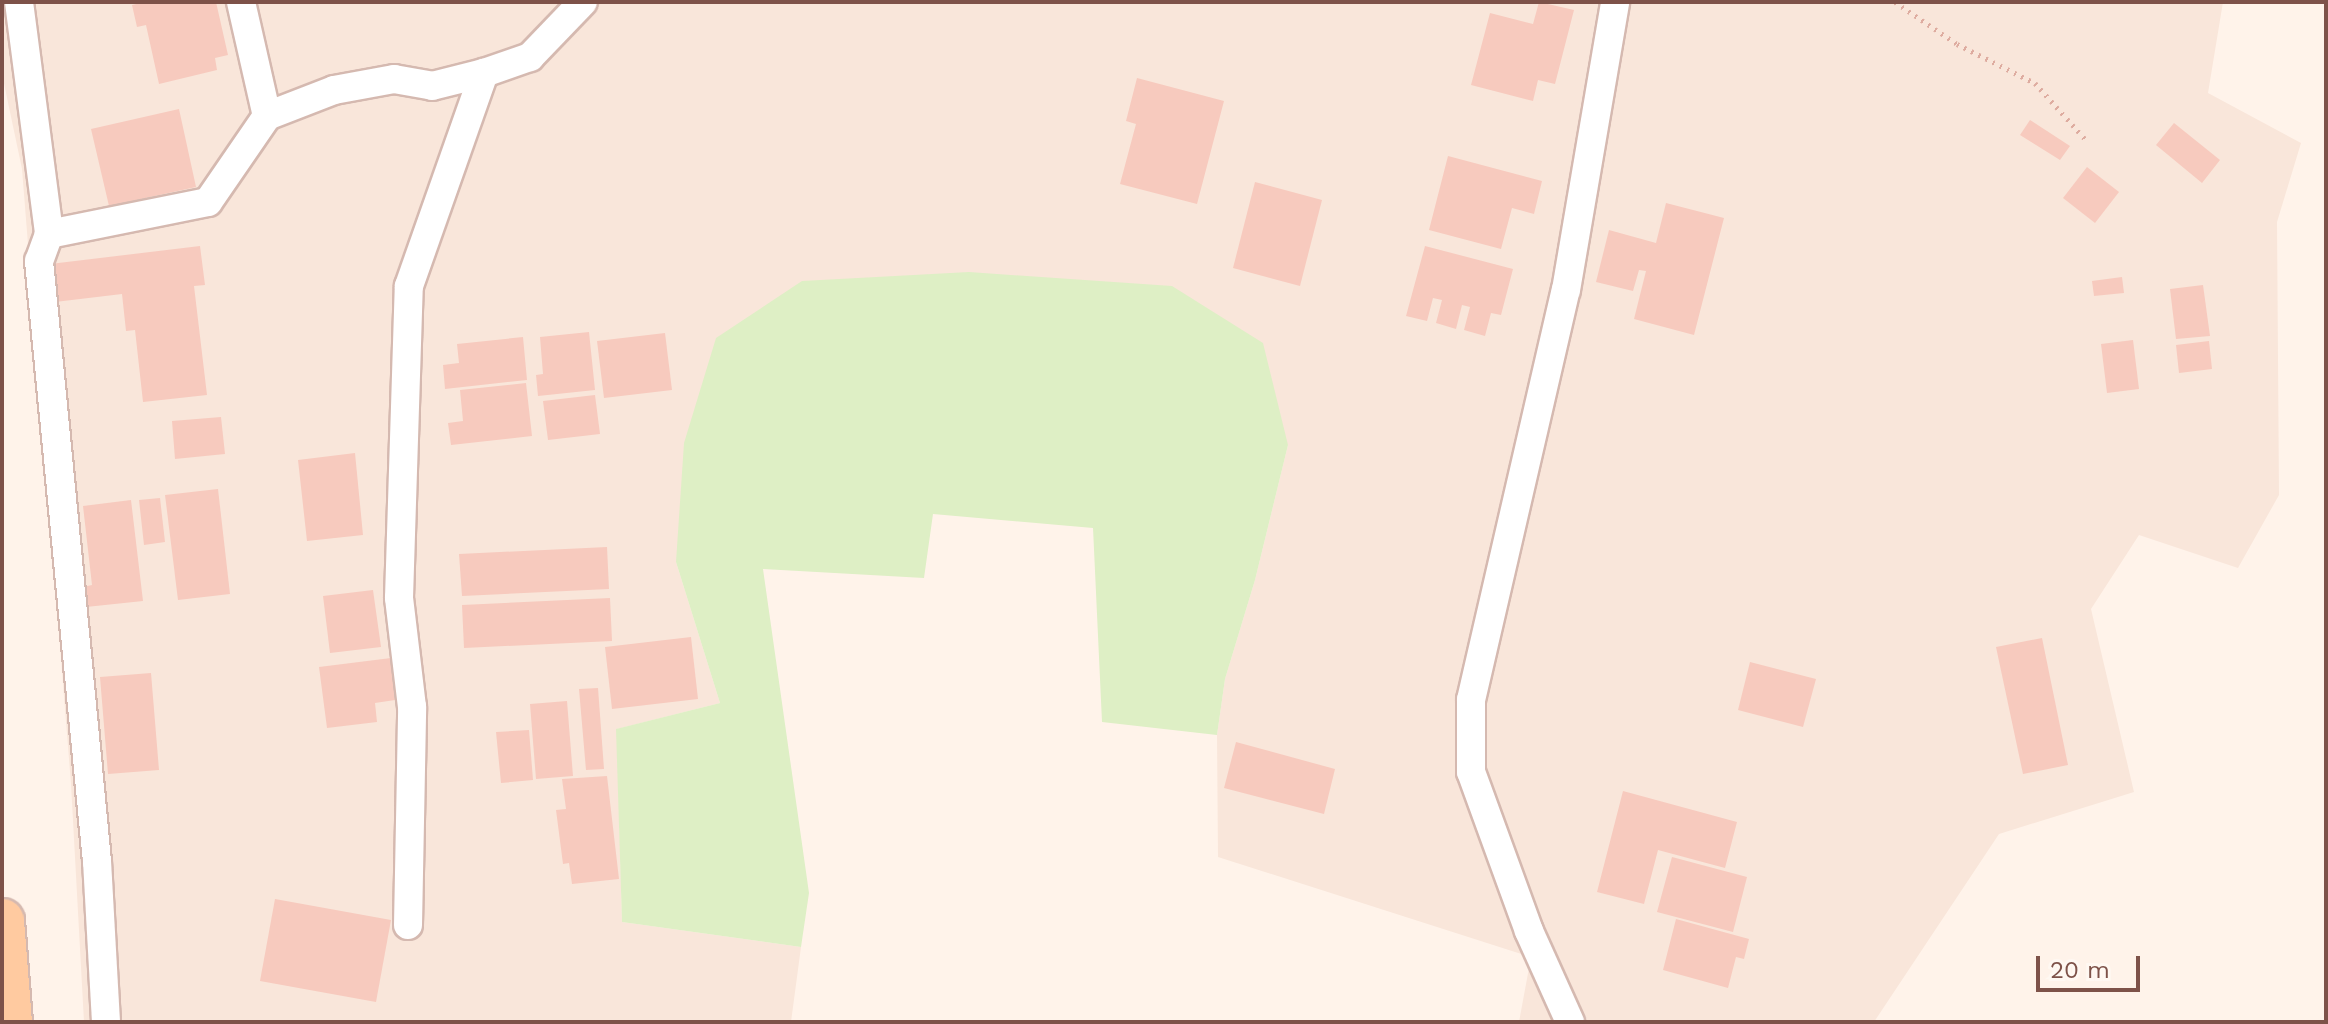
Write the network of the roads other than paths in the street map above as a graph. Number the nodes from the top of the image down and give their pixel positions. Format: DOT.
graph roads {
  1 [pos="19,2"];
  2 [pos="241,2"];
  3 [pos="583,2"];
  4 [pos="1615,2"];
  5 [pos="484,73"];
  6 [pos="267,116"];
  7 [pos="49,234"];
  8 [pos="2,921"];
  9 [pos="408,925"];
  10 [pos="10,1022"];
  11 [pos="106,1022"];
  12 [pos="1570,1022"];
  1 -- 7 [label="street"];
  2 -- 6 [label="street"];
  3 -- 5 [label="street"];
  4 -- 12 [label="street"];
  5 -- 6 [label="street"];
  5 -- 9 [label="street"];
  6 -- 7 [label="street"];
  7 -- 11 [label="street"];
  8 -- 10 [label="main road"];
}
